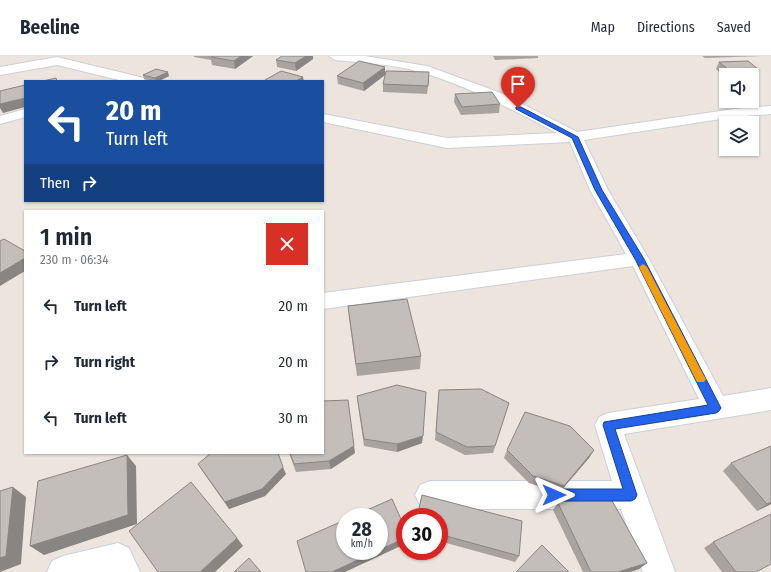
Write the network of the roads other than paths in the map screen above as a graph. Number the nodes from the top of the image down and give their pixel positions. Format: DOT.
graph roads {
  1 [pos="335,56"];
  2 [pos="61,59"];
  3 [pos="405,61"];
  4 [pos="0,71"];
  5 [pos="135,80"];
  6 [pos="771,110"];
  7 [pos="24,113"];
  8 [pos="324,118"];
  9 [pos="0,120"];
  10 [pos="575,137"];
  11 [pos="639,259"];
  12 [pos="324,301"];
  13 [pos="771,399"];
  14 [pos="716,408"];
  15 [pos="430,495"];
  16 [pos="631,495"];
  17 [pos="63,572"];
  18 [pos="124,572"];
  19 [pos="659,572"];
  1 -- 3 [label="street"];
  2 -- 4 [label="street"];
  2 -- 5 [label="street"];
  3 -- 10 [label="street"];
  6 -- 10 [label="street"];
  7 -- 9 [label="street"];
  8 -- 10 [label="street"];
  10 -- 11 [label="street"];
  11 -- 12 [label="street"];
  11 -- 14 [label="street"];
  13 -- 14 [label="street"];
  14 -- 16 [label="street"];
  15 -- 16 [label="street"];
  16 -- 19 [label="street"];
  17 -- 18 [label="street"];
}
